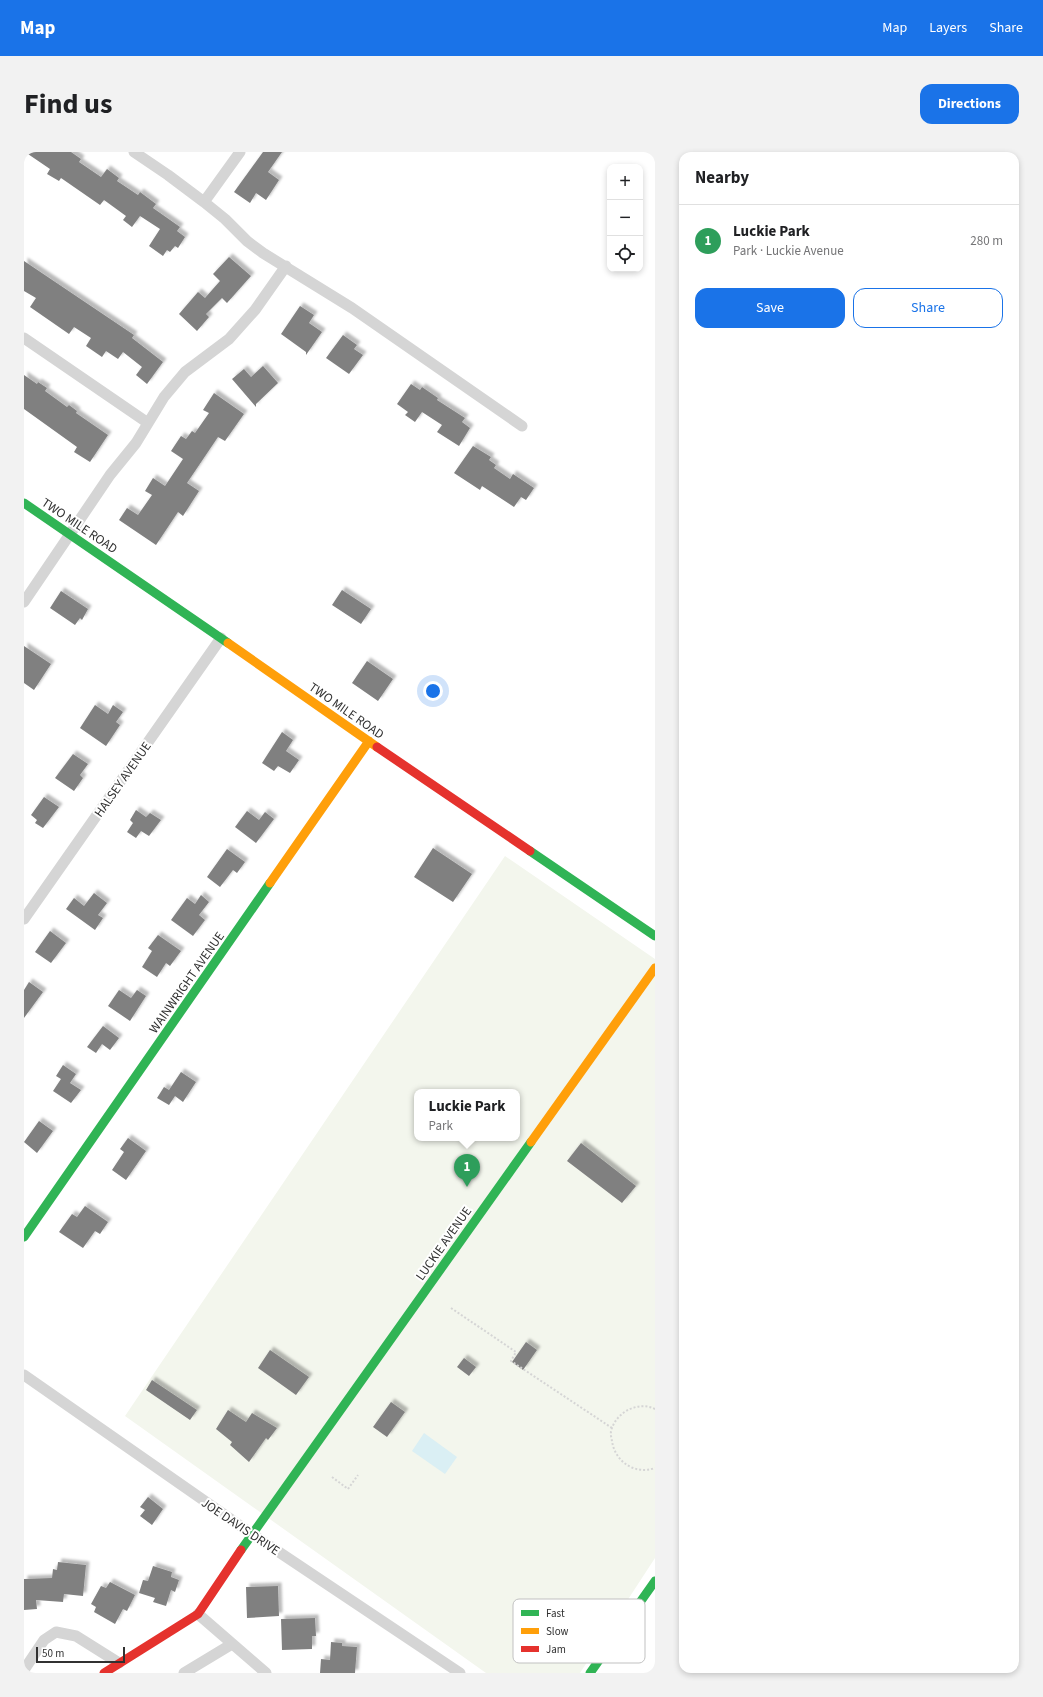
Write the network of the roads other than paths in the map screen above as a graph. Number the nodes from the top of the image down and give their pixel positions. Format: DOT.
graph roads {
  1 [pos="134,152"];
  2 [pos="240,152"];
  3 [pos="204,202"];
  4 [pos="286,266"];
  5 [pos="24,338"];
  6 [pos="148,423"];
  7 [pos="522,426"];
  8 [pos="24,504"];
  9 [pos="71,534"];
  10 [pos="24,602"];
  11 [pos="221,638"];
  12 [pos="369,742"];
  13 [pos="24,920"];
  14 [pos="655,936"];
  15 [pos="655,968"];
  16 [pos="24,1237"];
  17 [pos="24,1375"];
  18 [pos="252,1534"];
  19 [pos="655,1582"];
  20 [pos="643,1599"];
  21 [pos="198,1614"];
  22 [pos="232,1644"];
  23 [pos="119,1663"];
  24 [pos="597,1663"];
  25 [pos="24,1670"];
  26 [pos="104,1673"];
  27 [pos="184,1673"];
  28 [pos="266,1673"];
  29 [pos="460,1673"];
  30 [pos="590,1673"];
  1 -- 3 [label="street"];
  2 -- 3 [label="street"];
  3 -- 4 [label="street"];
  4 -- 6 [label="street"];
  4 -- 7 [label="street"];
  5 -- 6 [label="street"];
  6 -- 9 [label="street"];
  8 -- 9 [label="street, TWO MILE ROAD"];
  9 -- 10 [label="street"];
  9 -- 11 [label="street, TWO MILE ROAD"];
  11 -- 12 [label="street, TWO MILE ROAD"];
  11 -- 13 [label="street, HALSEY AVENUE"];
  12 -- 14 [label="street, TWO MILE ROAD"];
  12 -- 16 [label="street, WAINWRIGHT AVENUE"];
  15 -- 18 [label="street, LUCKIE AVENUE"];
  17 -- 18 [label="street, JOE DAVIS DRIVE"];
  18 -- 21 [label="street, LUCKIE AVENUE"];
  18 -- 29 [label="street, JOE DAVIS DRIVE"];
  19 -- 20 [label="street"];
  21 -- 22 [label="street"];
  21 -- 23 [label="street"];
  22 -- 27 [label="street"];
  22 -- 28 [label="street"];
  23 -- 25 [label="street"];
  23 -- 26 [label="street"];
  24 -- 30 [label="street"];
}
